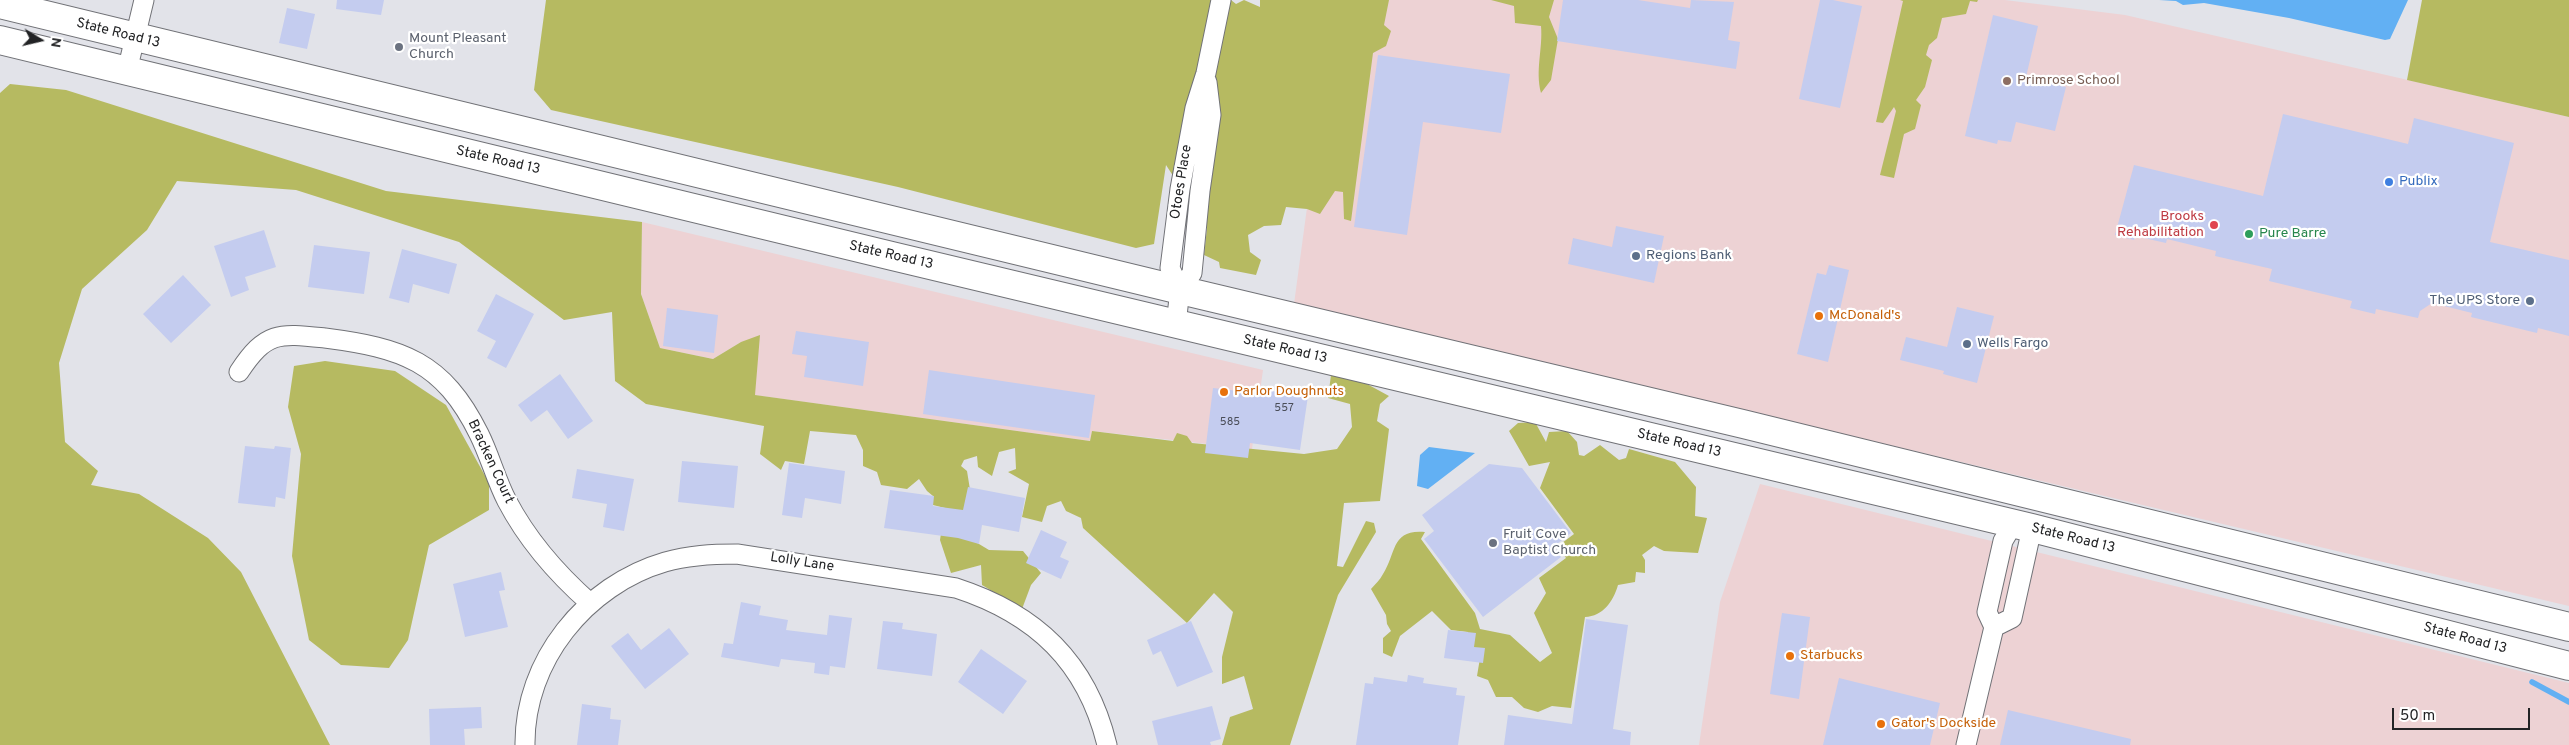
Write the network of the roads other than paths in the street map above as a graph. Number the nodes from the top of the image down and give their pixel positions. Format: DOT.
graph roads {
  1 [pos="144,0"];
  2 [pos="1221,0"];
  3 [pos="0,4"];
  4 [pos="135,38"];
  5 [pos="0,40"];
  6 [pos="127,72"];
  7 [pos="740,183"];
  8 [pos="623,191"];
  9 [pos="884,218"];
  10 [pos="745,220"];
  11 [pos="1180,290"];
  12 [pos="1176,324"];
  13 [pos="239,372"];
  14 [pos="2042,497"];
  15 [pos="2022,526"];
  16 [pos="2380,579"];
  17 [pos="2321,601"];
  18 [pos="590,603"];
  19 [pos="2562,625"];
  20 [pos="1994,627"];
  21 [pos="2500,648"];
  22 [pos="2569,666"];
  23 [pos="525,745"];
  24 [pos="1107,745"];
  25 [pos="1966,745"];
  1 -- 4 [label="street"];
  2 -- 11 [label="street, Otoes Place"];
  3 -- 4 [label="main road, State Road 13"];
  4 -- 6 [label="street"];
  4 -- 7 [label="main road, State Road 13"];
  5 -- 6 [label="main road, State Road 13"];
  6 -- 8 [label="main road, State Road 13"];
  7 -- 8 [label="main road"];
  7 -- 9 [label="main road, State Road 13"];
  8 -- 10 [label="main road, State Road 13"];
  9 -- 10 [label="main road"];
  9 -- 11 [label="main road, State Road 13"];
  10 -- 12 [label="main road, State Road 13"];
  11 -- 12 [label="street"];
  11 -- 14 [label="main road, State Road 13"];
  12 -- 15 [label="main road, State Road 13"];
  13 -- 18 [label="street, Bracken Court"];
  14 -- 15 [label="main road"];
  14 -- 16 [label="main road, State Road 13"];
  15 -- 17 [label="main road, State Road 13"];
  15 -- 20 [label="street"];
  15 -- 20 [label="street"];
  16 -- 17 [label="main road"];
  16 -- 19 [label="main road, State Road 13"];
  17 -- 21 [label="main road, State Road 13"];
  18 -- 23 [label="street, Lolly Lane"];
  18 -- 24 [label="street, Lolly Lane"];
  19 -- 21 [label="main road"];
  20 -- 25 [label="street"];
  21 -- 22 [label="main road, State Road 13"];
}
